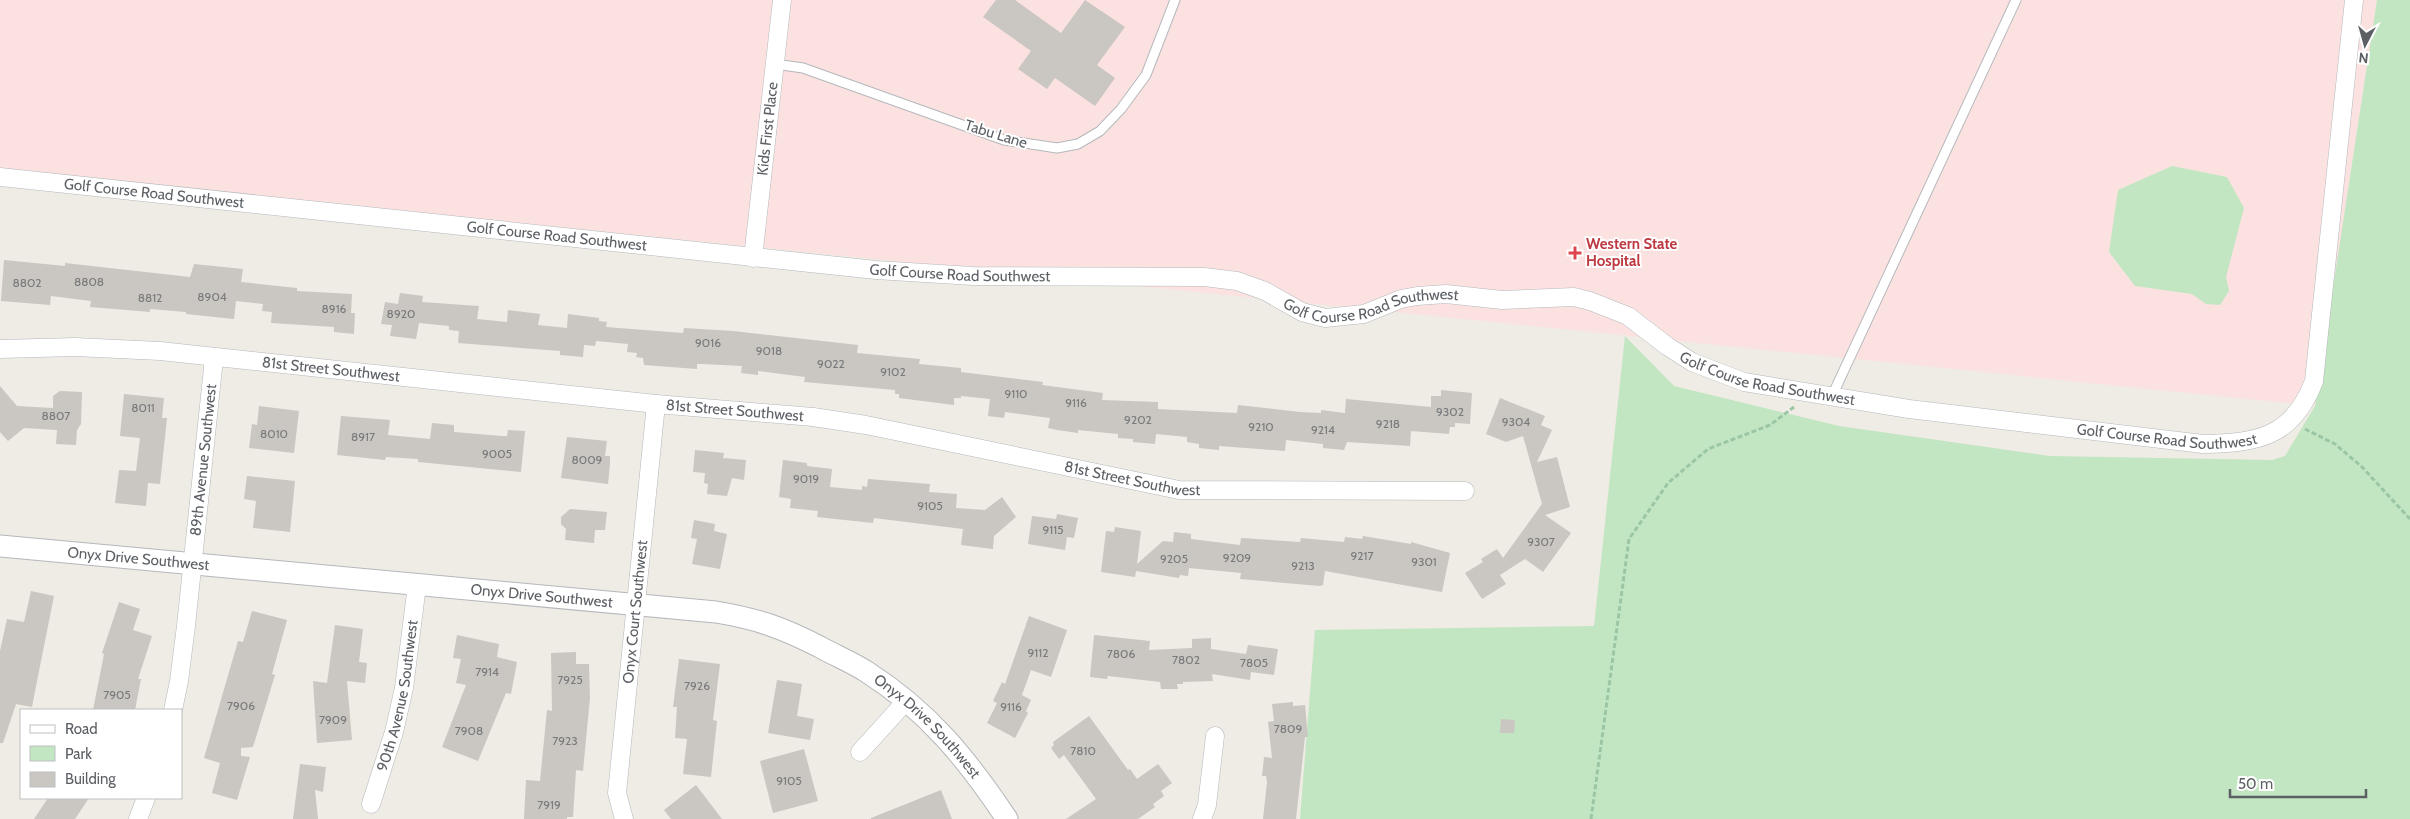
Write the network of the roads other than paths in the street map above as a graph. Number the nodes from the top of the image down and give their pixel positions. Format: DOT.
graph roads {
  1 [pos="782,0"];
  2 [pos="1174,0"];
  3 [pos="2016,0"];
  4 [pos="2354,0"];
  5 [pos="775,64"];
  6 [pos="0,177"];
  7 [pos="753,258"];
  8 [pos="0,349"];
  9 [pos="214,358"];
  10 [pos="1832,396"];
  11 [pos="656,404"];
  12 [pos="1465,491"];
  13 [pos="0,546"];
  14 [pos="191,564"];
  15 [pos="417,585"];
  16 [pos="636,605"];
  17 [pos="907,700"];
  18 [pos="172,709"];
  19 [pos="1215,736"];
  20 [pos="860,752"];
  21 [pos="146,799"];
  22 [pos="371,804"];
  23 [pos="138,819"];
  24 [pos="624,819"];
  25 [pos="1007,819"];
  26 [pos="1202,819"];
  1 -- 5 [label="street, Kids First Place"];
  2 -- 5 [label="lane, Tabu Lane"];
  3 -- 10 [label="lane"];
  4 -- 10 [label="street, Golf Course Road Southwest"];
  5 -- 7 [label="street, Kids First Place"];
  6 -- 7 [label="street, Golf Course Road Southwest"];
  7 -- 10 [label="street, Golf Course Road Southwest"];
  8 -- 9 [label="street, 81st Street Southwest"];
  9 -- 11 [label="street, 81st Street Southwest"];
  9 -- 14 [label="street, 89th Avenue Southwest"];
  11 -- 12 [label="street, 81st Street Southwest"];
  11 -- 16 [label="street, Onyx Court Southwest"];
  13 -- 14 [label="street, Onyx Drive Southwest"];
  14 -- 15 [label="street, Onyx Drive Southwest"];
  14 -- 18 [label="street, 89th Avenue Southwest"];
  15 -- 16 [label="street, Onyx Drive Southwest"];
  15 -- 22 [label="street, 90th Avenue Southwest"];
  16 -- 17 [label="street, Onyx Drive Southwest"];
  16 -- 24 [label="street, Onyx Court Southwest"];
  17 -- 20 [label="street"];
  17 -- 25 [label="street, Onyx Drive Southwest"];
  19 -- 26 [label="street"];
  21 -- 23 [label="street"];
}
